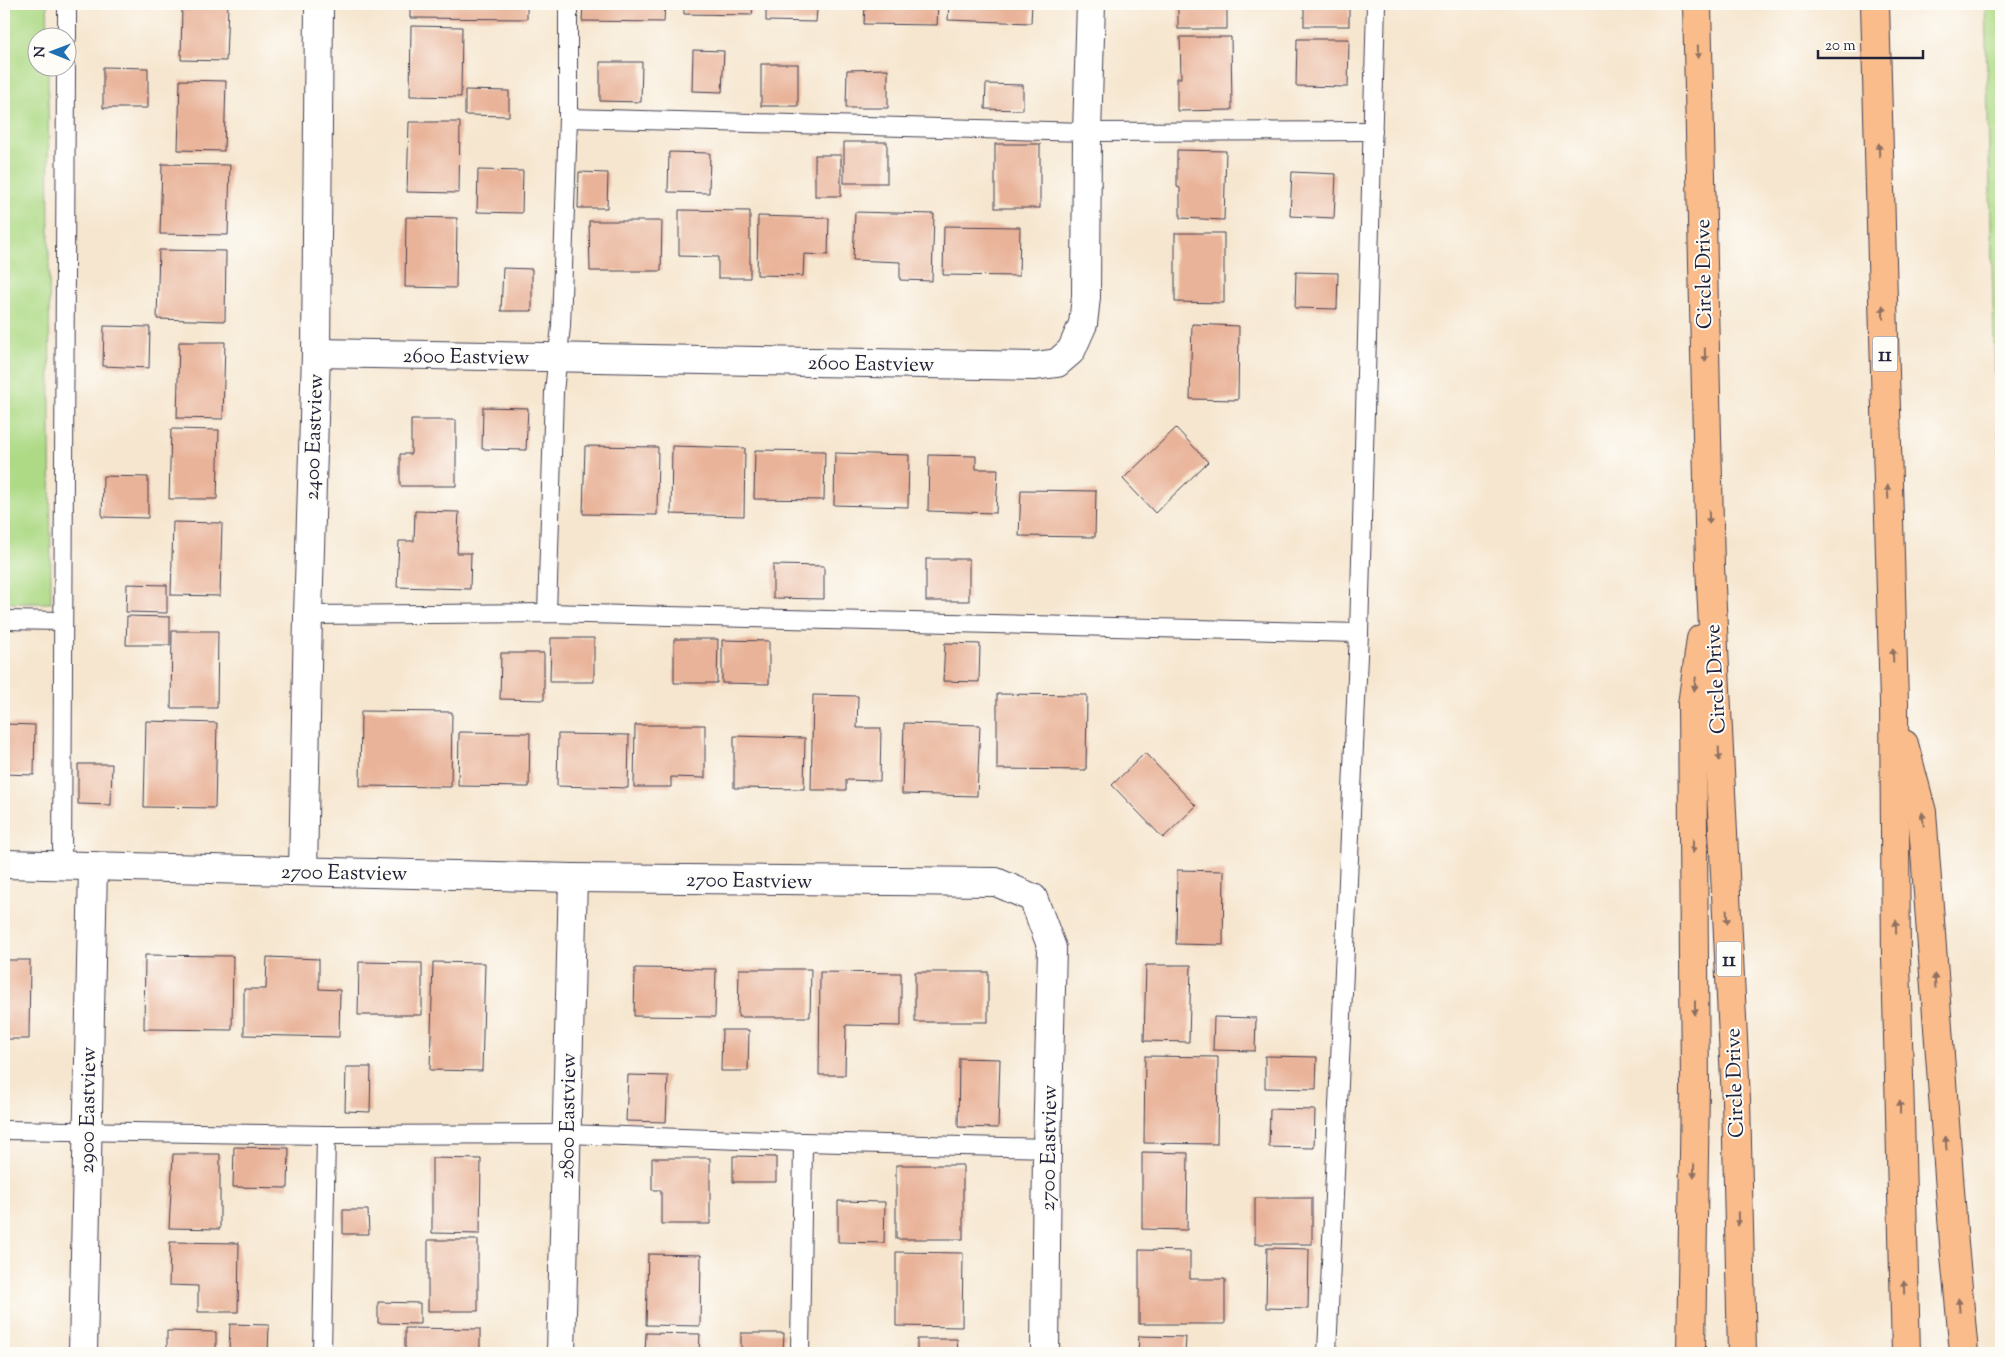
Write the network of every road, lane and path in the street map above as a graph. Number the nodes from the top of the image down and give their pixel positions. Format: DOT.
graph roads {
  1 [pos="67,4"];
  2 [pos="319,4"];
  3 [pos="568,4"];
  4 [pos="1090,4"];
  5 [pos="1376,4"];
  6 [pos="1697,4"];
  7 [pos="1875,4"];
  8 [pos="67,28"];
  9 [pos="66,78"];
  10 [pos="568,118"];
  11 [pos="1373,131"];
  12 [pos="1086,132"];
  13 [pos="316,353"];
  14 [pos="556,357"];
  15 [pos="1710,566"];
  16 [pos="547,613"];
  17 [pos="308,615"];
  18 [pos="4,620"];
  19 [pos="63,622"];
  20 [pos="1359,633"];
  21 [pos="1894,703"];
  22 [pos="4,864"];
  23 [pos="62,866"];
  24 [pos="93,866"];
  25 [pos="303,871"];
  26 [pos="573,878"];
  27 [pos="4,1130"];
  28 [pos="87,1131"];
  29 [pos="566,1134"];
  30 [pos="326,1135"];
  31 [pos="803,1142"];
  32 [pos="1047,1148"];
  33 [pos="83,1353"];
  34 [pos="322,1353"];
  35 [pos="561,1353"];
  36 [pos="800,1353"];
  37 [pos="1045,1353"];
  38 [pos="1327,1353"];
  39 [pos="1691,1353"];
  40 [pos="1742,1353"];
  41 [pos="1906,1353"];
  42 [pos="1964,1353"];
  1 -- 8 [label="lane"];
  2 -- 13 [label="street, 2400 Eastview"];
  3 -- 10 [label="lane"];
  4 -- 12 [label="street, 2600 Eastview"];
  5 -- 11 [label="lane"];
  6 -- 15 [label="highway, Circle Drive / 11, one-way"];
  21 -- 7 [label="highway, 11, one-way"];
  9 -- 19 [label="lane"];
  10 -- 12 [label="lane"];
  10 -- 14 [label="lane"];
  11 -- 12 [label="lane"];
  11 -- 20 [label="lane"];
  12 -- 14 [label="street, 2600 Eastview"];
  13 -- 14 [label="street, 2600 Eastview"];
  13 -- 17 [label="street, 2400 Eastview"];
  14 -- 16 [label="lane"];
  15 -- 39 [label="highway, one-way"];
  15 -- 40 [label="highway, Circle Drive / 11, one-way"];
  16 -- 17 [label="lane"];
  16 -- 20 [label="lane"];
  17 -- 25 [label="street, 2400 Eastview"];
  18 -- 19 [label="lane"];
  19 -- 23 [label="lane"];
  20 -- 38 [label="lane"];
  41 -- 21 [label="highway, 11, one-way"];
  42 -- 21 [label="highway, one-way"];
  22 -- 23 [label="street, 2700 Eastview"];
  23 -- 24 [label="street, 2700 Eastview"];
  24 -- 25 [label="street, 2700 Eastview"];
  24 -- 28 [label="street, 2900 Eastview"];
  25 -- 26 [label="street, 2700 Eastview"];
  26 -- 29 [label="street, 2800 Eastview"];
  26 -- 32 [label="street, 2700 Eastview"];
  27 -- 28 [label="lane"];
  28 -- 30 [label="lane"];
  28 -- 33 [label="street, 2900 Eastview"];
  29 -- 30 [label="lane"];
  29 -- 31 [label="lane"];
  29 -- 35 [label="street, 2800 Eastview"];
  30 -- 34 [label="lane"];
  31 -- 32 [label="lane"];
  31 -- 36 [label="lane"];
  32 -- 37 [label="street, 2700 Eastview"];
}
